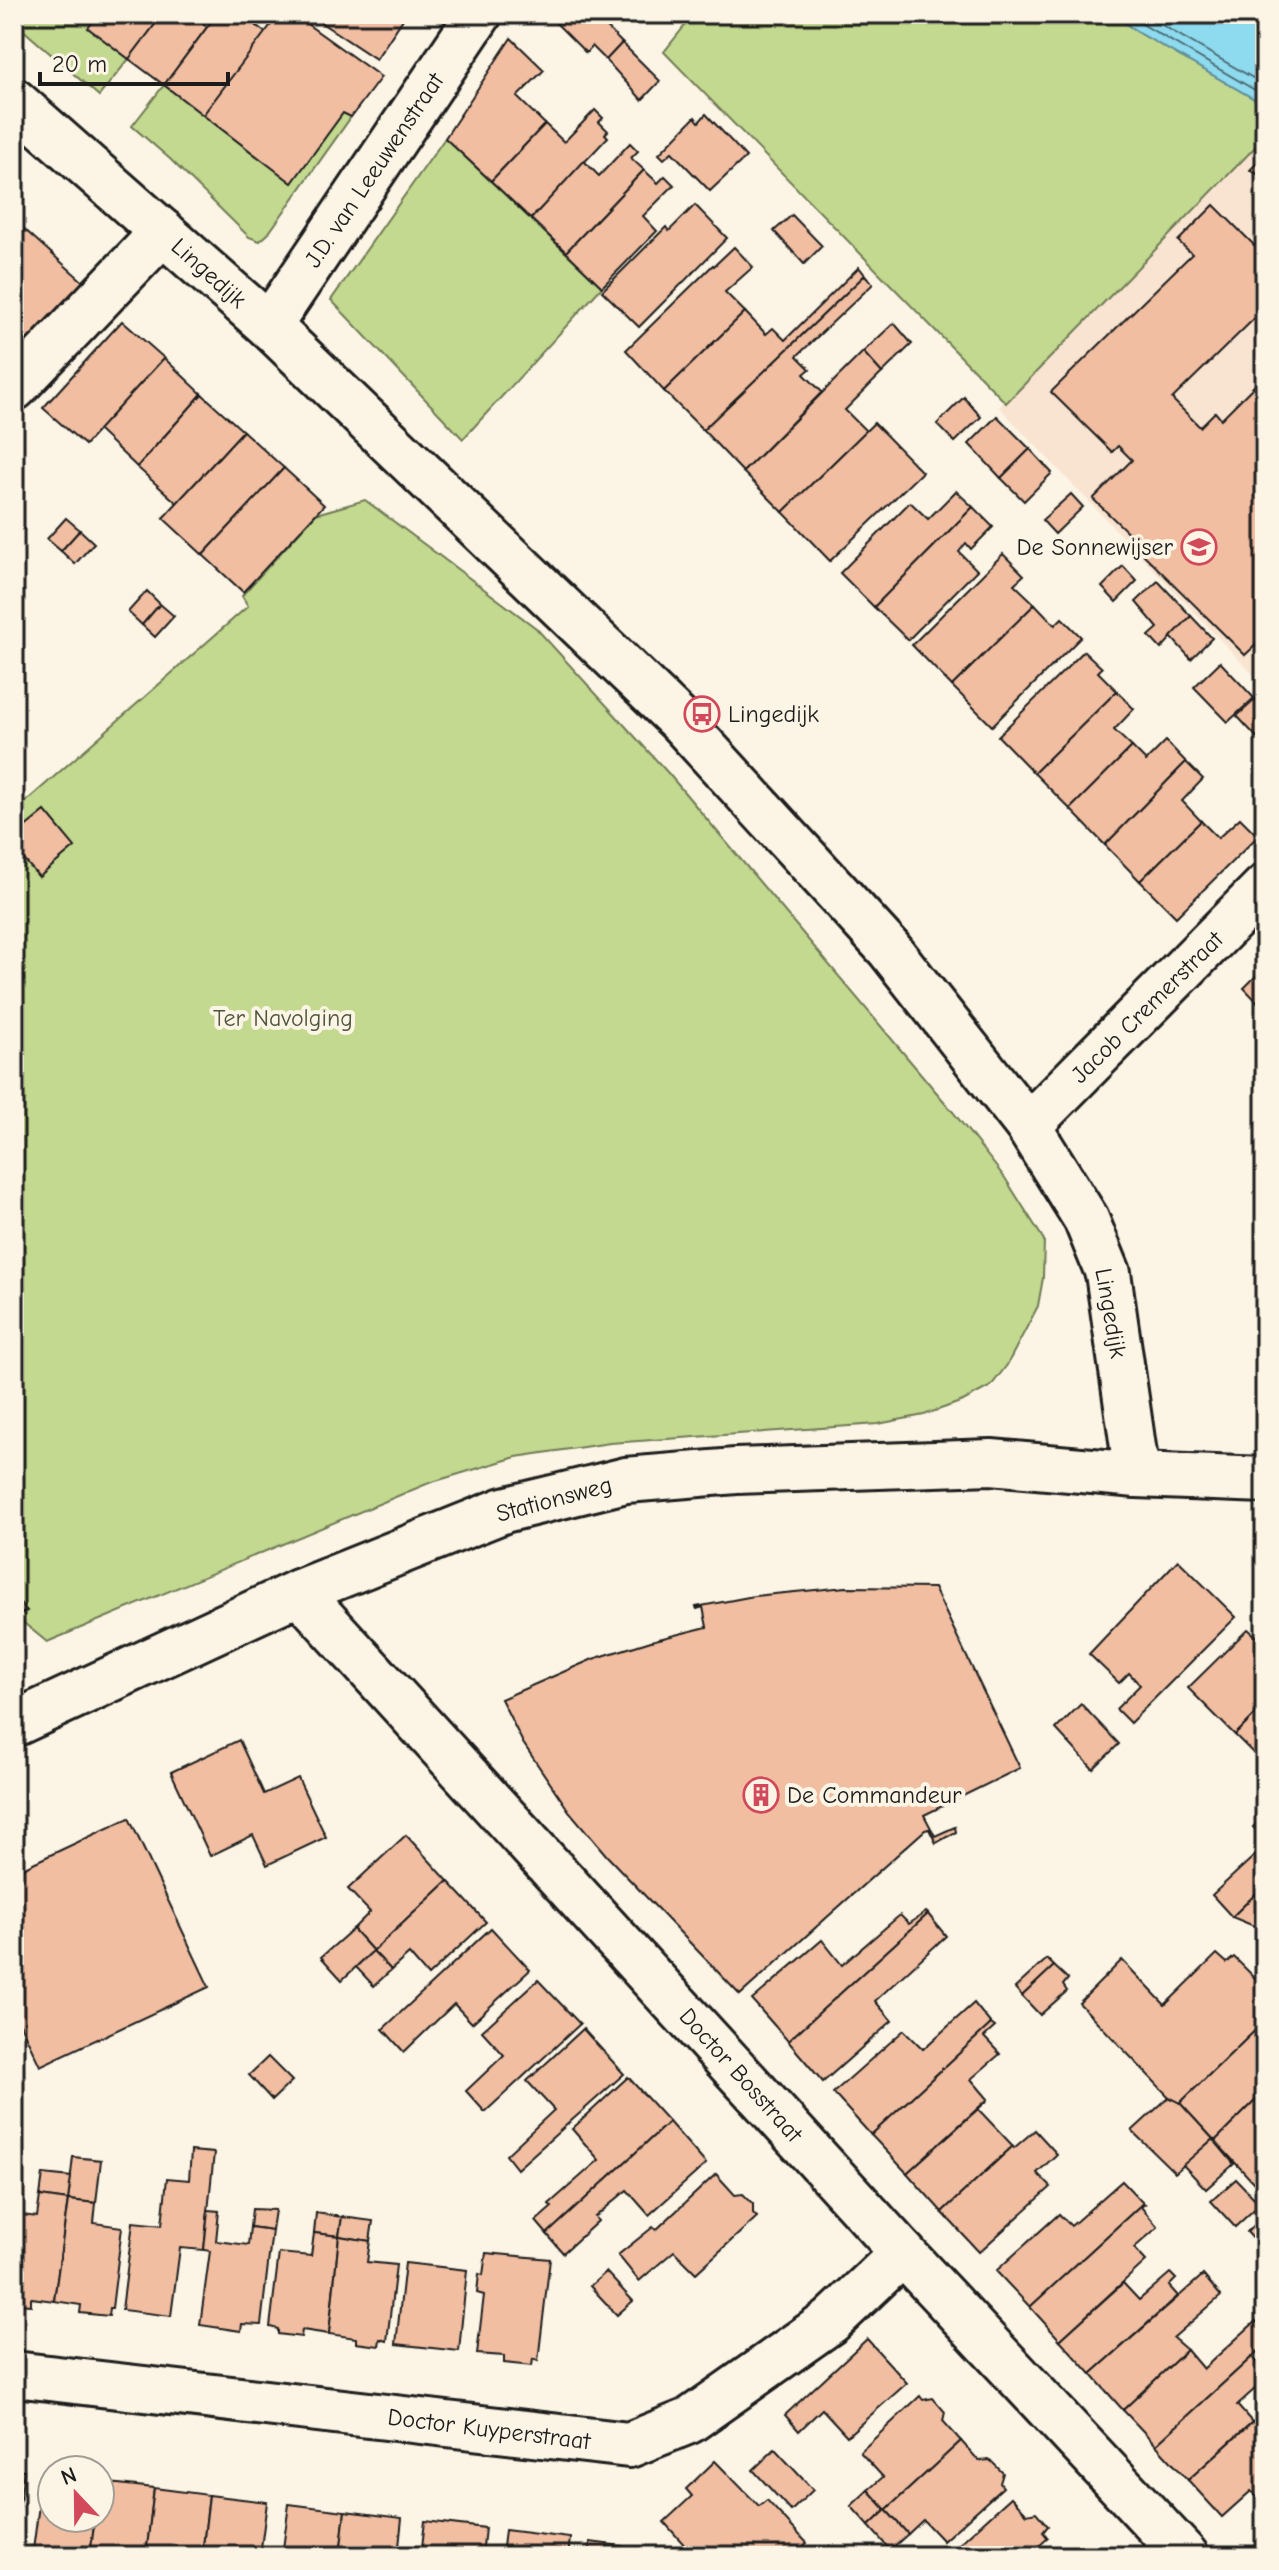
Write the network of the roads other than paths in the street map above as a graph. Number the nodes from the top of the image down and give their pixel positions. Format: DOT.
graph roads {
  1 [pos="479,14"];
  2 [pos="14,101"];
  3 [pos="163,232"];
  4 [pos="269,326"];
  5 [pos="14,388"];
  6 [pos="1265,887"];
  7 [pos="1028,1126"];
  8 [pos="1137,1475"];
  9 [pos="1265,1480"];
  10 [pos="299,1592"];
  11 [pos="14,1724"];
  12 [pos="903,2253"];
  13 [pos="14,2374"];
  14 [pos="1186,2556"];
  1 -- 4 [label="street, J.D. van Leeuwenstraat"];
  2 -- 3 [label="street, Lingedijk"];
  3 -- 4 [label="street, Lingedijk"];
  3 -- 5 [label="street"];
  4 -- 7 [label="street, Lingedijk"];
  6 -- 7 [label="street, Jacob Cremerstraat"];
  7 -- 8 [label="street, Lingedijk"];
  8 -- 9 [label="street, Stationsweg"];
  8 -- 10 [label="street, Stationsweg"];
  10 -- 11 [label="street, Stationsweg"];
  10 -- 12 [label="street, Doctor Bosstraat"];
  12 -- 13 [label="street, Doctor Kuyperstraat"];
  12 -- 14 [label="street, Doctor Bosstraat"];
}
